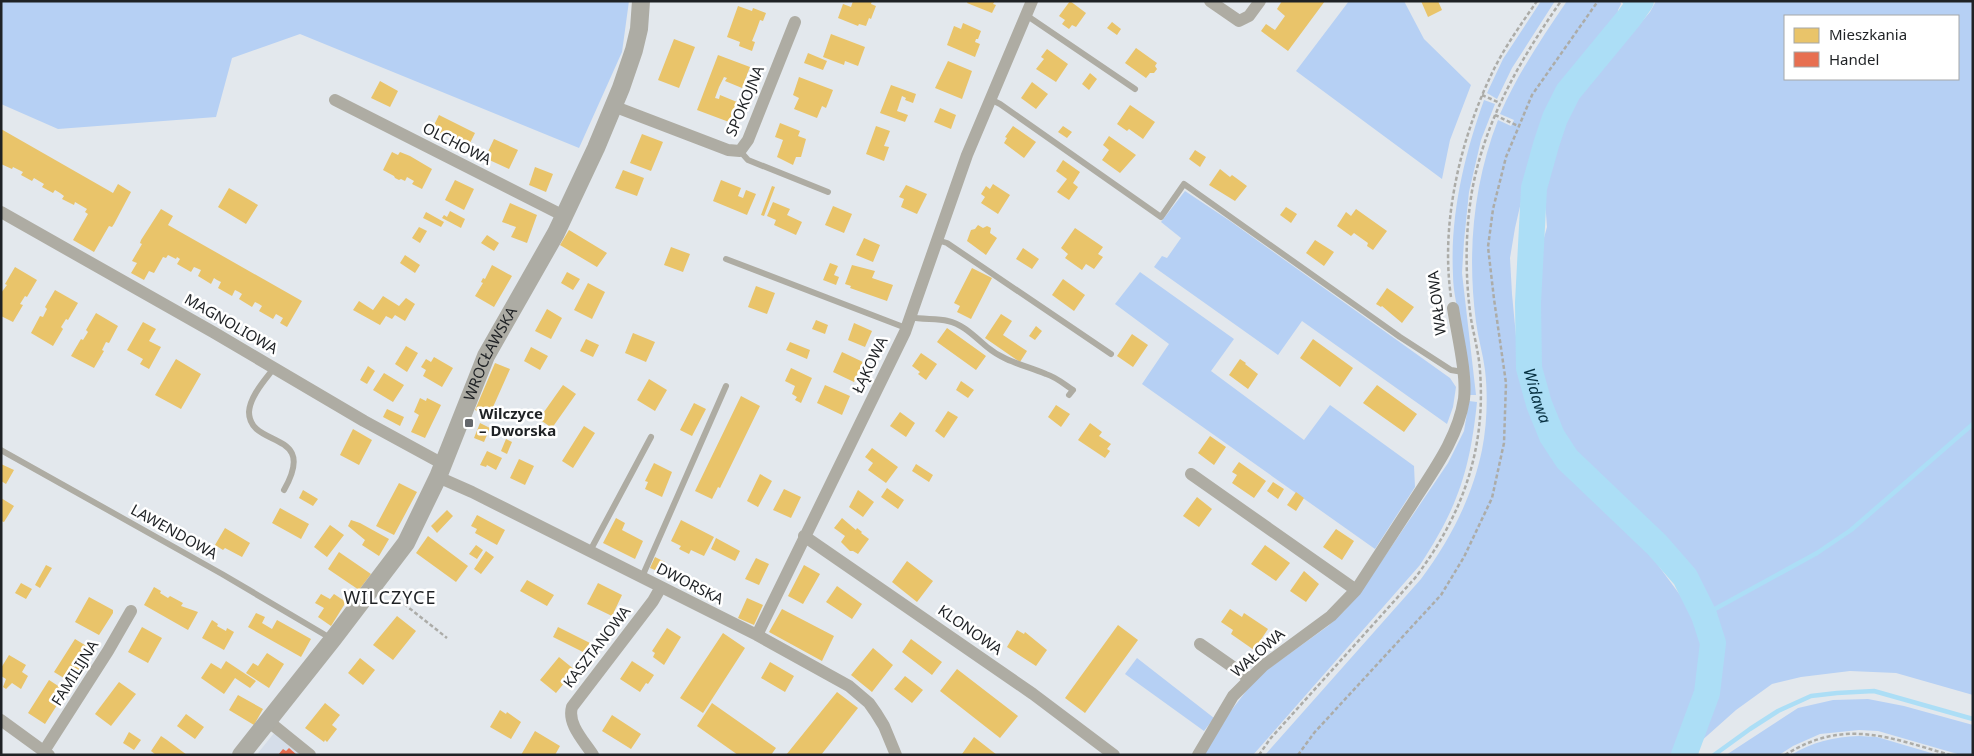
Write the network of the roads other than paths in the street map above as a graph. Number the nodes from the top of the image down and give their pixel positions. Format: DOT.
graph roads {
  1 [pos="641,1"];
  2 [pos="1032,1"];
  3 [pos="1210,1"];
  4 [pos="1260,1"];
  5 [pos="1026,15"];
  6 [pos="795,22"];
  7 [pos="1135,89"];
  8 [pos="990,99"];
  9 [pos="335,100"];
  10 [pos="613,106"];
  11 [pos="740,151"];
  12 [pos="828,192"];
  13 [pos="1,212"];
  14 [pos="564,216"];
  15 [pos="937,240"];
  16 [pos="726,260"];
  17 [pos="1453,308"];
  18 [pos="908,323"];
  19 [pos="1111,354"];
  20 [pos="274,368"];
  21 [pos="1462,372"];
  22 [pos="726,386"];
  23 [pos="1069,395"];
  24 [pos="651,437"];
  25 [pos="1,450"];
  26 [pos="441,470"];
  27 [pos="1191,474"];
  28 [pos="284,490"];
  29 [pos="804,536"];
  30 [pos="590,551"];
  31 [pos="642,578"];
  32 [pos="661,587"];
  33 [pos="1356,590"];
  34 [pos="131,611"];
  35 [pos="756,635"];
  36 [pos="333,639"];
  37 [pos="1200,644"];
  38 [pos="1250,679"];
  39 [pos="1,720"];
  40 [pos="268,721"];
  41 [pos="47,753"];
  42 [pos="241,755"];
  43 [pos="310,755"];
  44 [pos="593,755"];
  45 [pos="896,755"];
  46 [pos="1114,755"];
  47 [pos="1198,755"];
  1 -- 10 [label="street, WROCŁAWSKA"];
  2 -- 5 [label="street, ŁĄKOWA"];
  3 -- 4 [label="street"];
  5 -- 7 [label="lane"];
  5 -- 8 [label="street, ŁĄKOWA"];
  6 -- 11 [label="street, SPOKOJNA"];
  8 -- 15 [label="street, ŁĄKOWA"];
  8 -- 21 [label="lane"];
  9 -- 14 [label="street, OLCHOWA"];
  10 -- 11 [label="street, SPOKOJNA"];
  10 -- 14 [label="street, WROCŁAWSKA"];
  11 -- 12 [label="lane"];
  13 -- 20 [label="street, MAGNOLIOWA"];
  14 -- 26 [label="street, WROCŁAWSKA"];
  15 -- 18 [label="street, ŁĄKOWA"];
  15 -- 19 [label="lane"];
  16 -- 18 [label="lane"];
  17 -- 21 [label="street, WAŁOWA"];
  18 -- 23 [label="lane"];
  18 -- 29 [label="street, ŁĄKOWA"];
  20 -- 26 [label="street, MAGNOLIOWA"];
  20 -- 28 [label="lane"];
  21 -- 33 [label="street, WAŁOWA"];
  22 -- 31 [label="lane"];
  24 -- 30 [label="lane"];
  25 -- 36 [label="lane, LAWENDOWA"];
  26 -- 30 [label="street, DWORSKA"];
  26 -- 36 [label="street, WROCŁAWSKA"];
  27 -- 33 [label="street"];
  29 -- 35 [label="street, ŁĄKOWA"];
  29 -- 46 [label="street, KLONOWA"];
  30 -- 31 [label="street, DWORSKA"];
  31 -- 32 [label="street, DWORSKA"];
  32 -- 35 [label="street, DWORSKA"];
  32 -- 44 [label="street, KASZTANOWA"];
  33 -- 38 [label="street, WAŁOWA"];
  34 -- 41 [label="street, FAMILIJNA"];
  35 -- 45 [label="street, DWORSKA"];
  36 -- 40 [label="street, WROCŁAWSKA"];
  37 -- 38 [label="street"];
  38 -- 47 [label="street, WAŁOWA"];
  39 -- 41 [label="street, FAMILIJNA"];
  40 -- 42 [label="street, WROCŁAWSKA"];
  40 -- 43 [label="street"];
}
